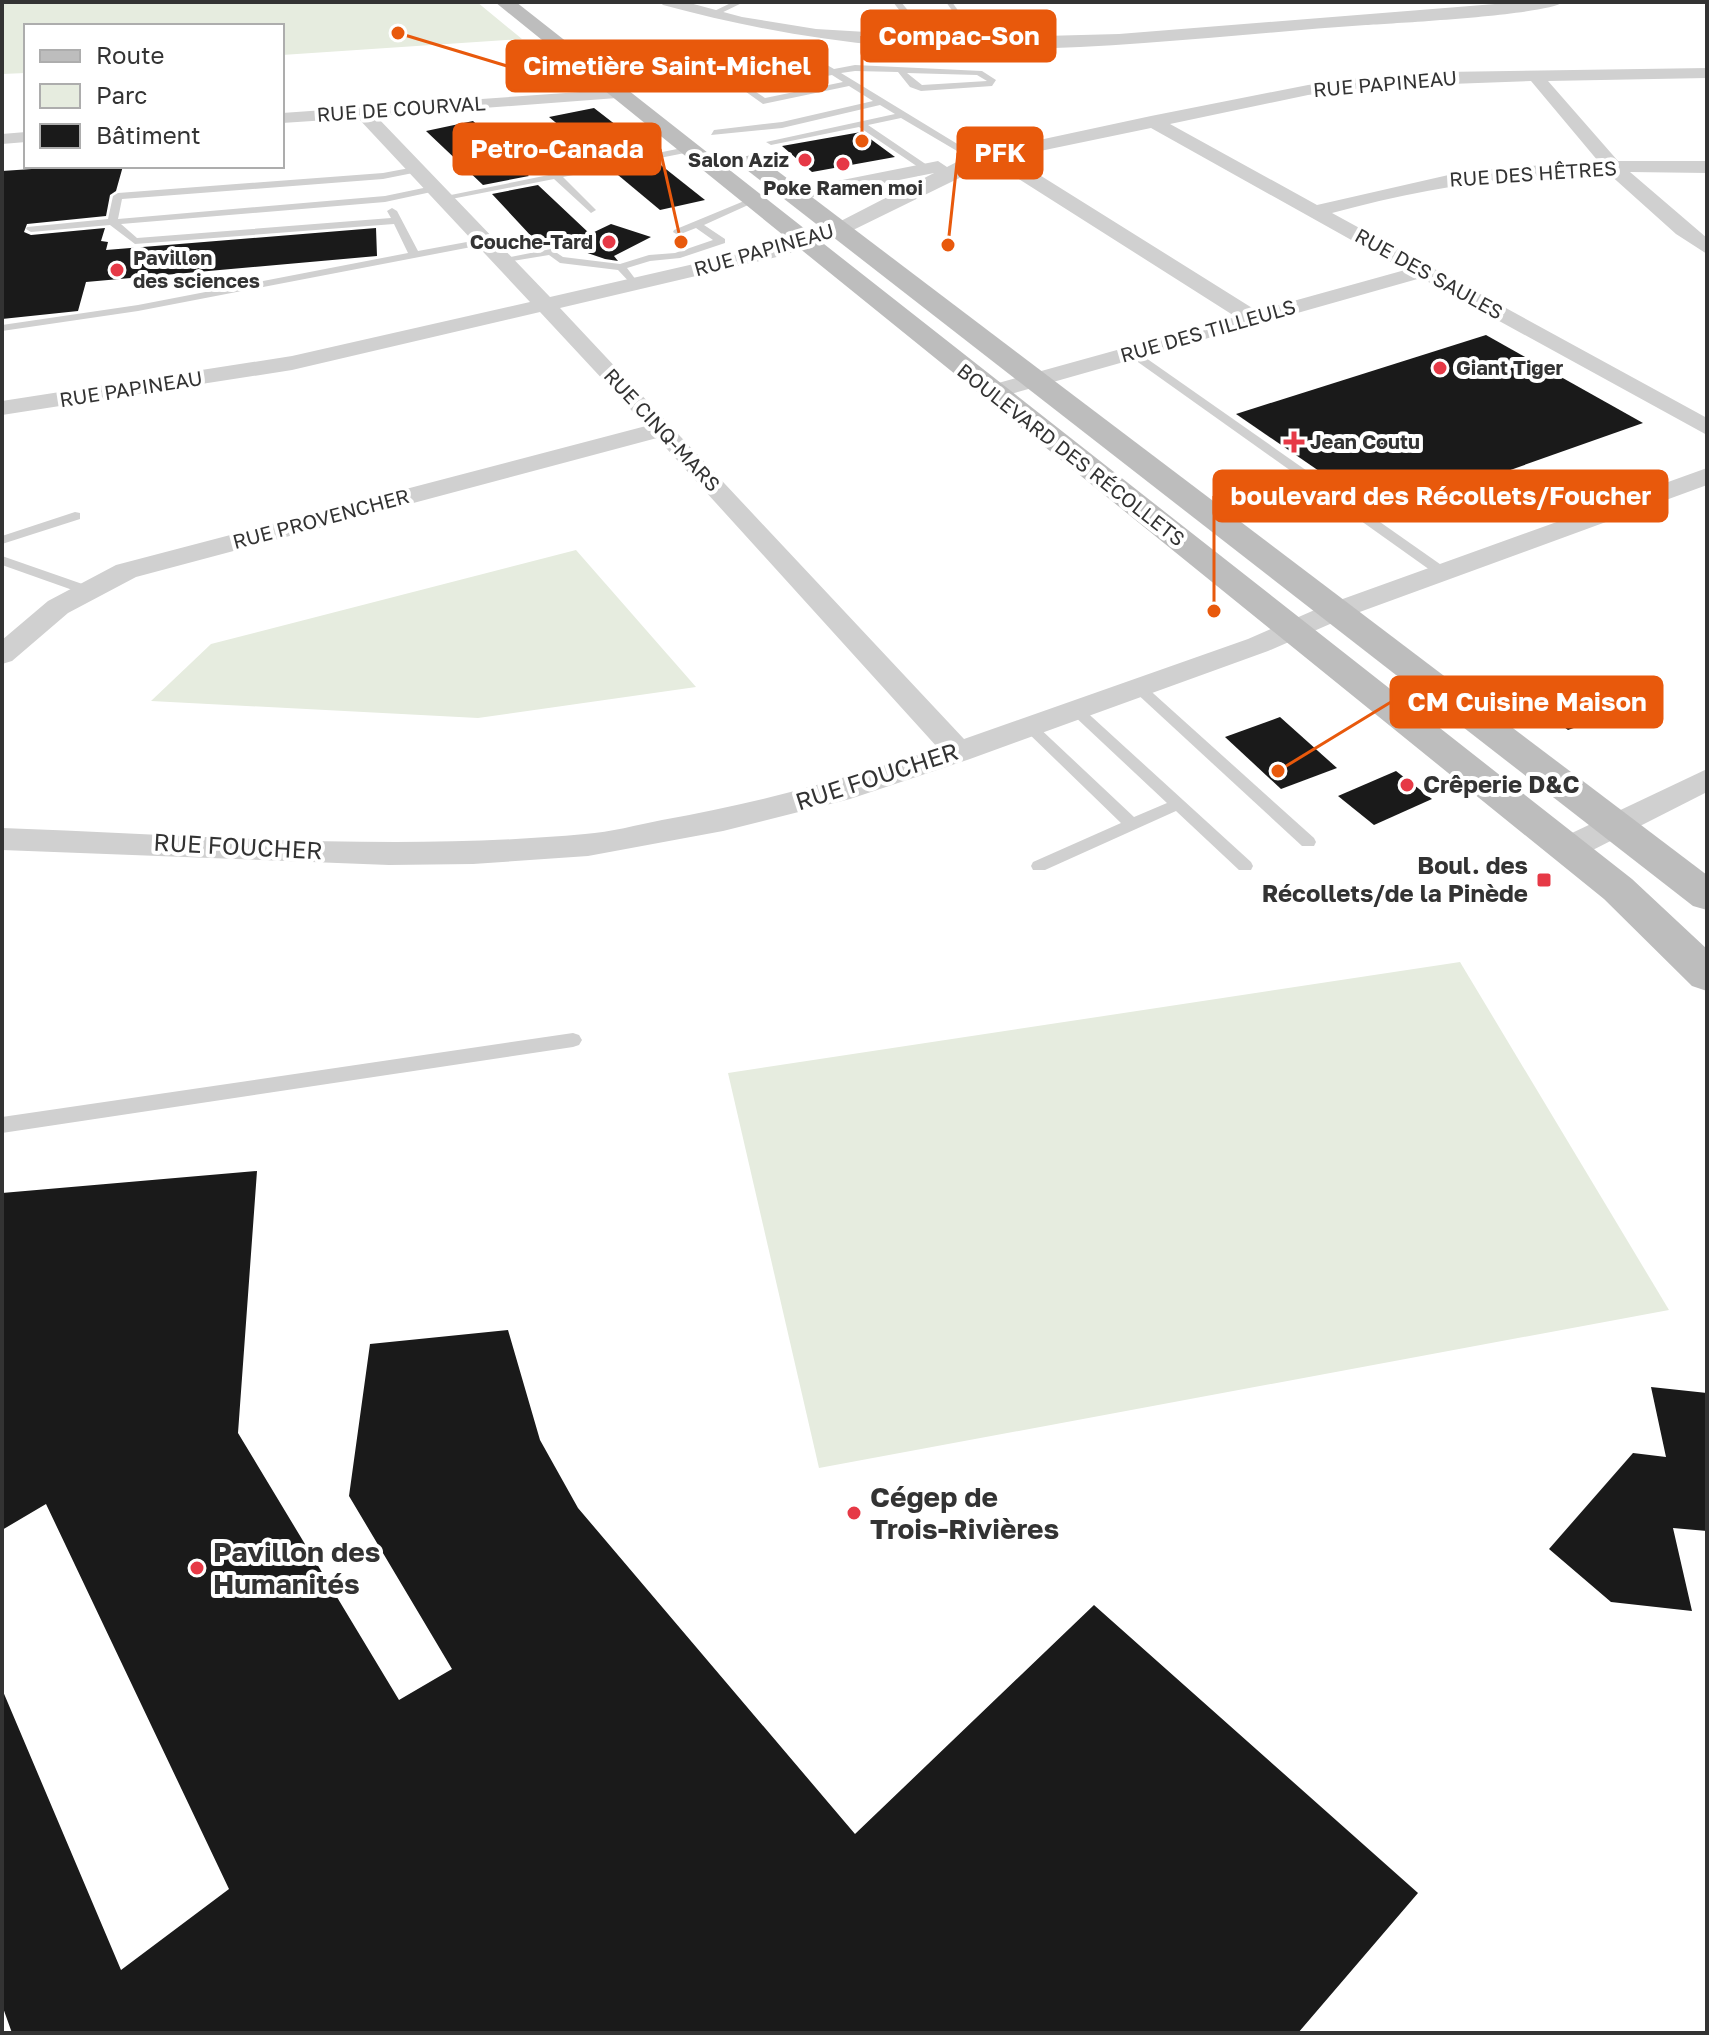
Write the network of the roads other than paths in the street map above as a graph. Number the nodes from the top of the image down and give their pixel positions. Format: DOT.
graph roads {
  1 [pos="504,2"];
  2 [pos="668,2"];
  3 [pos="740,2"];
  4 [pos="897,2"];
  5 [pos="1371,2"];
  6 [pos="1555,2"];
  7 [pos="949,3"];
  8 [pos="712,14"];
  9 [pos="1391,17"];
  10 [pos="922,42"];
  11 [pos="980,44"];
  12 [pos="900,69"];
  13 [pos="833,72"];
  14 [pos="1707,73"];
  15 [pos="1535,75"];
  16 [pos="850,83"];
  17 [pos="746,89"];
  18 [pos="617,93"];
  19 [pos="881,102"];
  20 [pos="362,112"];
  21 [pos="901,115"];
  22 [pos="284,118"];
  23 [pos="1151,121"];
  24 [pos="861,124"];
  25 [pos="708,128"];
  26 [pos="24,137"];
  27 [pos="2,139"];
  28 [pos="771,142"];
  29 [pos="687,150"];
  30 [pos="977,160"];
  31 [pos="924,167"];
  32 [pos="1615,167"];
  33 [pos="1707,167"];
  34 [pos="415,170"];
  35 [pos="556,175"];
  36 [pos="366,177"];
  37 [pos="437,194"];
  38 [pos="794,195"];
  39 [pos="385,199"];
  40 [pos="752,201"];
  41 [pos="591,210"];
  42 [pos="1315,211"];
  43 [pos="397,221"];
  44 [pos="112,222"];
  45 [pos="697,224"];
  46 [pos="31,229"];
  47 [pos="840,229"];
  48 [pos="678,232"];
  49 [pos="483,242"];
  50 [pos="805,243"];
  51 [pos="658,244"];
  52 [pos="703,248"];
  53 [pos="1707,248"];
  54 [pos="415,256"];
  55 [pos="649,258"];
  56 [pos="500,260"];
  57 [pos="723,263"];
  58 [pos="1424,271"];
  59 [pos="627,275"];
  60 [pos="544,305"];
  61 [pos="1254,319"];
  62 [pos="2,328"];
  63 [pos="1132,353"];
  64 [pos="1036,380"];
  65 [pos="992,392"];
  66 [pos="2,408"];
  67 [pos="1707,428"];
  68 [pos="662,429"];
  69 [pos="1707,476"];
  70 [pos="75,516"];
  71 [pos="2,540"];
  72 [pos="2,560"];
  73 [pos="1442,572"];
  74 [pos="86,590"];
  75 [pos="1336,611"];
  76 [pos="1292,631"];
  77 [pos="2,655"];
  78 [pos="1139,688"];
  79 [pos="1076,710"];
  80 [pos="1030,727"];
  81 [pos="959,752"];
  82 [pos="1707,779"];
  83 [pos="1178,804"];
  84 [pos="1133,825"];
  85 [pos="1615,825"];
  86 [pos="2,839"];
  87 [pos="1308,842"];
  88 [pos="1567,849"];
  89 [pos="1039,866"];
  90 [pos="1245,866"];
  91 [pos="1707,896"];
  92 [pos="1707,975"];
  93 [pos="573,1040"];
  94 [pos="2,1125"];
  1 -- 18 [label="main road, BOULEVARD DES RÉCOLLETS"];
  2 -- 8 [label="street"];
  3 -- 8 [label="lane"];
  4 -- 10 [label="lane"];
  5 -- 9 [label="street"];
  6 -- 9 [label="street"];
  7 -- 11 [label="lane"];
  8 -- 10 [label="street"];
  9 -- 11 [label="street"];
  10 -- 11 [label="street"];
  12 -- 12 [label="lane"];
  12 -- 13 [label="lane"];
  13 -- 16 [label="lane"];
  13 -- 17 [label="lane"];
  13 -- 17 [label="lane"];
  14 -- 15 [label="street, RUE PAPINEAU"];
  15 -- 23 [label="street, RUE PAPINEAU"];
  15 -- 32 [label="street"];
  16 -- 17 [label="lane"];
  16 -- 19 [label="lane"];
  18 -- 20 [label="street, RUE DE COURVAL"];
  18 -- 29 [label="main road, BOULEVARD DES RÉCOLLETS"];
  19 -- 21 [label="lane"];
  19 -- 25 [label="lane"];
  20 -- 22 [label="street, RUE DE COURVAL"];
  20 -- 34 [label="street, RUE CINQ-MARS"];
  21 -- 24 [label="lane"];
  21 -- 30 [label="lane"];
  23 -- 30 [label="street, RUE PAPINEAU"];
  23 -- 42 [label="street, RUE DES SAULES"];
  24 -- 28 [label="lane"];
  24 -- 31 [label="lane"];
  25 -- 38 [label="main road, BOULEVARD DES RÉCOLLETS"];
  26 -- 27 [label="street"];
  29 -- 35 [label="lane"];
  29 -- 40 [label="main road, BOULEVARD DES RÉCOLLETS"];
  30 -- 31 [label="street"];
  30 -- 47 [label="street, RUE PAPINEAU"];
  30 -- 61 [label="street"];
  31 -- 38 [label="street"];
  32 -- 33 [label="street, RUE DES HÊTRES"];
  32 -- 42 [label="street, RUE DES HÊTRES"];
  32 -- 53 [label="street"];
  34 -- 36 [label="lane"];
  34 -- 37 [label="street, RUE CINQ-MARS"];
  35 -- 37 [label="lane"];
  35 -- 41 [label="lane"];
  36 -- 39 [label="lane"];
  36 -- 44 [label="lane"];
  37 -- 39 [label="lane"];
  37 -- 49 [label="street, RUE CINQ-MARS"];
  38 -- 47 [label="main road, BOULEVARD DES RÉCOLLETS"];
  39 -- 43 [label="lane"];
  39 -- 44 [label="lane"];
  40 -- 45 [label="lane"];
  40 -- 50 [label="main road, BOULEVARD DES RÉCOLLETS"];
  42 -- 58 [label="street, RUE DES SAULES"];
  43 -- 44 [label="lane"];
  43 -- 54 [label="lane"];
  44 -- 46 [label="lane"];
  45 -- 48 [label="lane"];
  45 -- 52 [label="lane"];
  47 -- 50 [label="street, RUE PAPINEAU"];
  47 -- 64 [label="main road, BOULEVARD DES RÉCOLLETS"];
  49 -- 54 [label="lane"];
  49 -- 56 [label="street, RUE CINQ-MARS"];
  50 -- 57 [label="street, RUE PAPINEAU"];
  50 -- 65 [label="main road, BOULEVARD DES RÉCOLLETS"];
  51 -- 55 [label="lane"];
  52 -- 55 [label="lane"];
  52 -- 57 [label="lane"];
  54 -- 62 [label="lane"];
  55 -- 59 [label="lane"];
  56 -- 59 [label="lane"];
  56 -- 60 [label="street, RUE CINQ-MARS"];
  57 -- 59 [label="street, RUE PAPINEAU"];
  58 -- 61 [label="street, RUE DES TILLEULS"];
  58 -- 67 [label="street, RUE DES SAULES"];
  59 -- 60 [label="street, RUE PAPINEAU"];
  60 -- 66 [label="street, RUE PAPINEAU"];
  60 -- 68 [label="street, RUE CINQ-MARS"];
  61 -- 63 [label="street, RUE DES TILLEULS"];
  63 -- 64 [label="street, RUE DES TILLEULS"];
  63 -- 73 [label="lane"];
  64 -- 65 [label="street, RUE DES TILLEULS"];
  64 -- 75 [label="main road, BOULEVARD DES RÉCOLLETS"];
  65 -- 76 [label="main road, BOULEVARD DES RÉCOLLETS"];
  68 -- 74 [label="street, RUE PROVENCHER"];
  68 -- 81 [label="street, RUE CINQ-MARS"];
  69 -- 73 [label="street, RUE FOUCHER"];
  70 -- 71 [label="lane"];
  72 -- 74 [label="lane"];
  73 -- 75 [label="street, RUE FOUCHER"];
  74 -- 77 [label="street, RUE PROVENCHER"];
  75 -- 76 [label="street, RUE FOUCHER"];
  75 -- 85 [label="main road, BOULEVARD DES RÉCOLLETS"];
  76 -- 78 [label="street, RUE FOUCHER"];
  76 -- 88 [label="main road, BOULEVARD DES RÉCOLLETS"];
  78 -- 79 [label="street, RUE FOUCHER"];
  78 -- 87 [label="lane"];
  79 -- 80 [label="street, RUE FOUCHER"];
  79 -- 83 [label="lane"];
  80 -- 81 [label="street, RUE FOUCHER"];
  80 -- 84 [label="lane"];
  81 -- 86 [label="street, RUE FOUCHER"];
  82 -- 85 [label="street"];
  83 -- 84 [label="lane"];
  83 -- 90 [label="lane"];
  84 -- 89 [label="lane"];
  85 -- 88 [label="street"];
  85 -- 91 [label="main road, BOULEVARD DES RÉCOLLETS"];
  88 -- 92 [label="main road, BOULEVARD DES RÉCOLLETS"];
  93 -- 94 [label="lane"];
}
